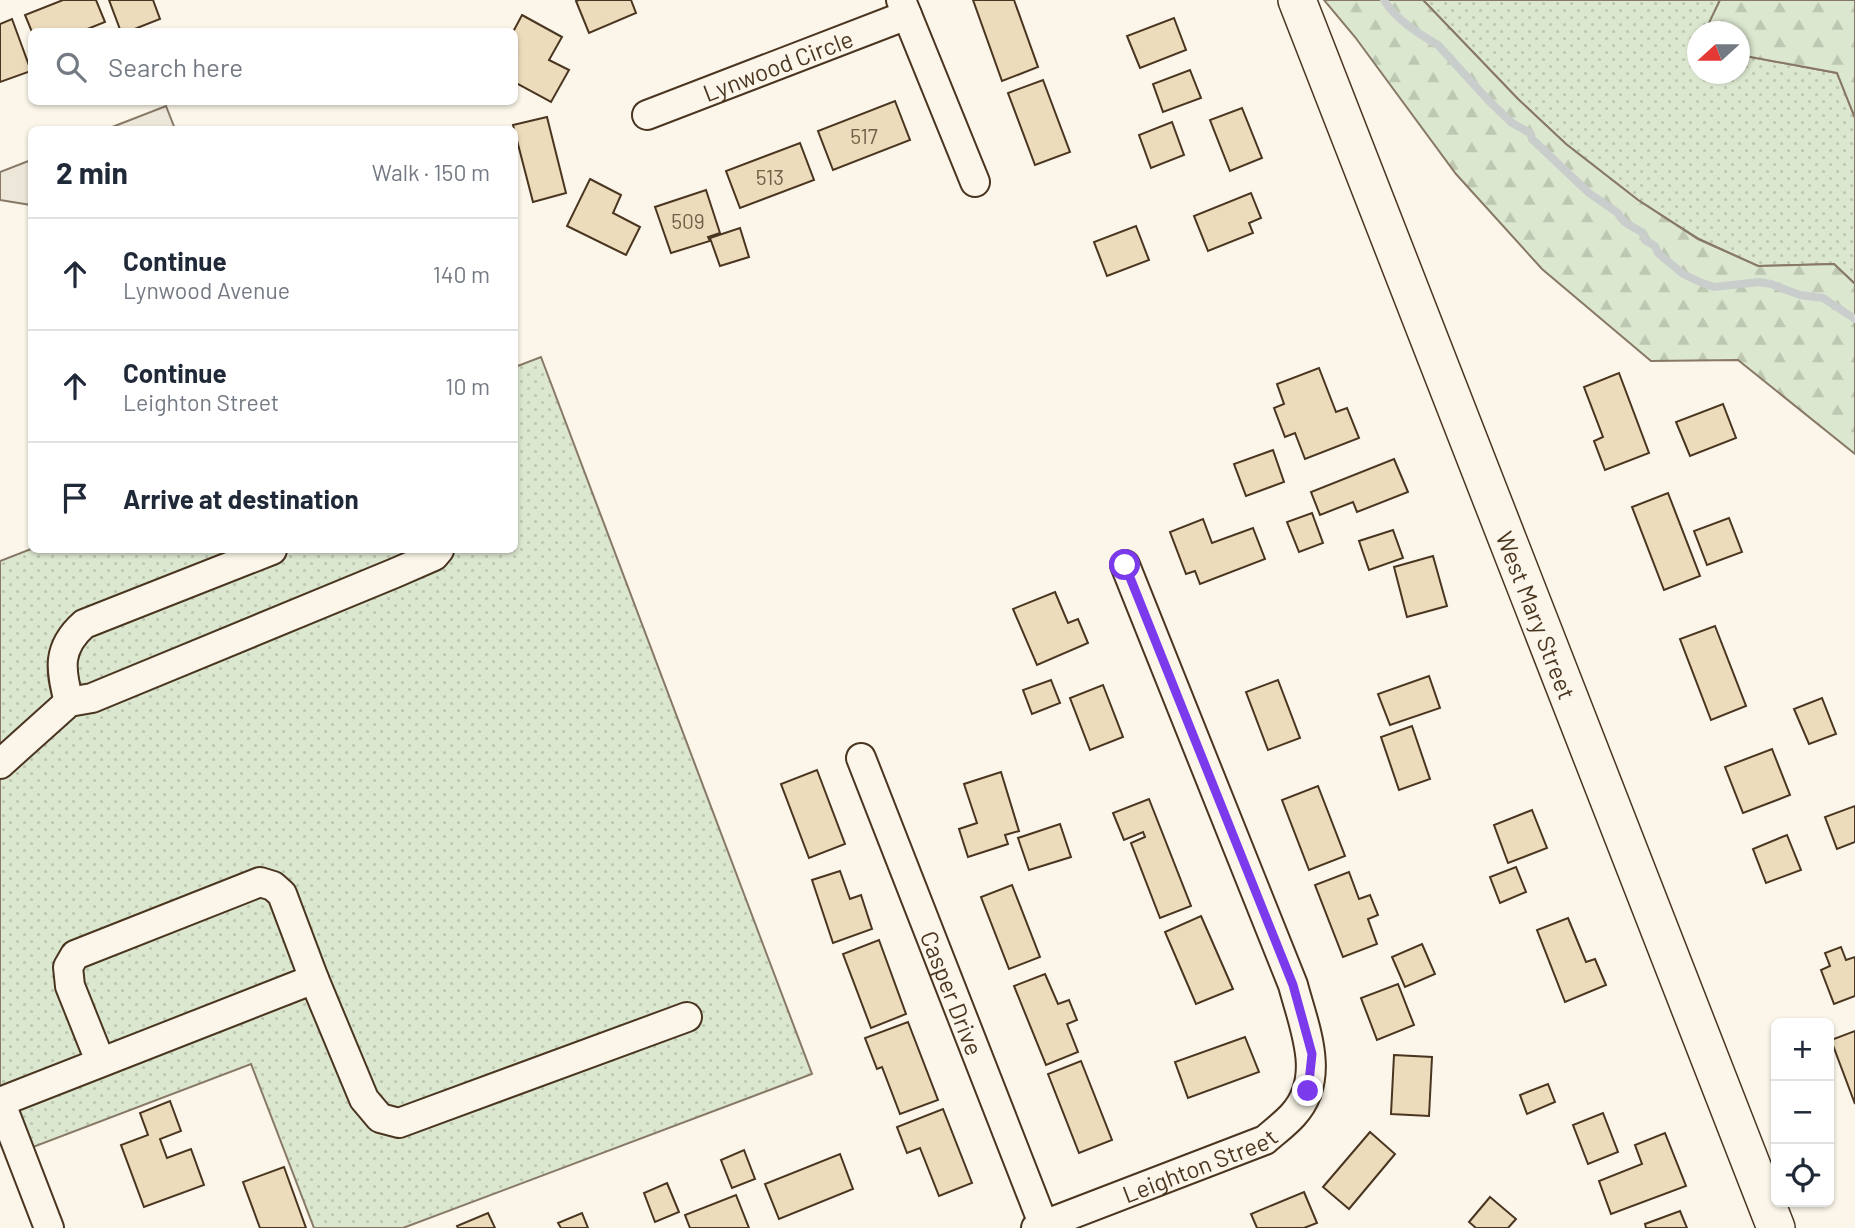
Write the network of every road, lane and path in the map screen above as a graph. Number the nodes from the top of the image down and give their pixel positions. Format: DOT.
graph roads {
  1 [pos="1297,0"];
  2 [pos="904,8"];
  3 [pos="647,115"];
  4 [pos="975,182"];
  5 [pos="264,553"];
  6 [pos="436,553"];
  7 [pos="1125,565"];
  8 [pos="69,702"];
  9 [pos="861,758"];
  10 [pos="0,764"];
  11 [pos="314,979"];
  12 [pos="687,1017"];
  13 [pos="100,1061"];
  14 [pos="0,1102"];
  15 [pos="1040,1227"];
  16 [pos="49,1228"];
  17 [pos="1776,1228"];
  1 -- 17 [label="main road, West Mary Street"];
  2 -- 3 [label="street, Lynwood Circle"];
  2 -- 4 [label="street"];
  5 -- 8 [label="street"];
  6 -- 8 [label="street"];
  7 -- 15 [label="street, Leighton Street"];
  8 -- 10 [label="street"];
  9 -- 15 [label="street, Casper Drive"];
  11 -- 12 [label="street"];
  11 -- 13 [label="street"];
  11 -- 13 [label="street"];
  13 -- 14 [label="street"];
  14 -- 16 [label="street"];
}
